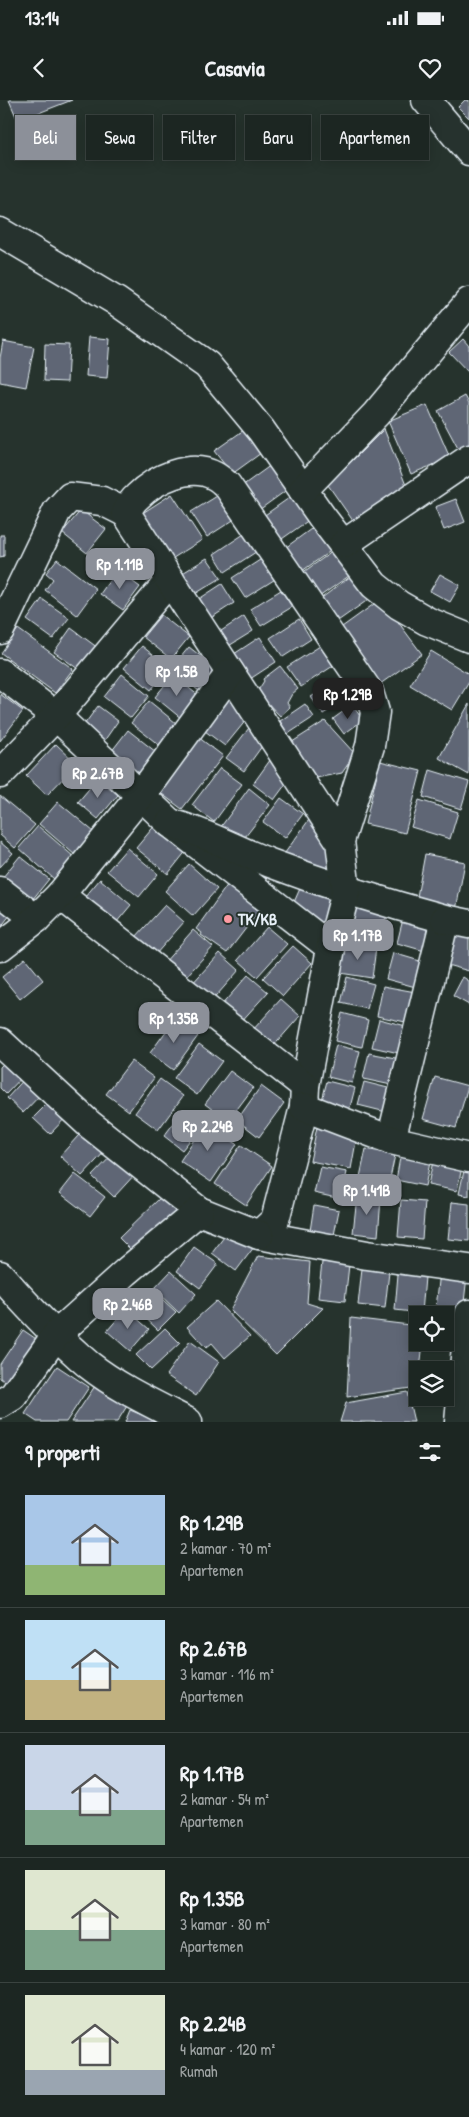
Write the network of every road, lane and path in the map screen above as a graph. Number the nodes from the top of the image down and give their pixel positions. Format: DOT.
graph roads {
  1 [pos="426,100"];
  2 [pos="469,151"];
  3 [pos="0,232"];
  4 [pos="469,302"];
  5 [pos="469,459"];
  6 [pos="303,490"];
  7 [pos="126,512"];
  8 [pos="344,544"];
  9 [pos="170,580"];
  10 [pos="0,630"];
  11 [pos="469,638"];
  12 [pos="0,673"];
  13 [pos="230,673"];
  14 [pos="56,716"];
  15 [pos="0,774"];
  16 [pos="142,795"];
  17 [pos="170,823"];
  18 [pos="340,841"];
  19 [pos="0,890"];
  20 [pos="346,891"];
  21 [pos="60,895"];
  22 [pos="36,920"];
  23 [pos="457,921"];
  24 [pos="0,948"];
  25 [pos="331,948"];
  26 [pos="0,1042"];
  27 [pos="305,1097"];
  28 [pos="391,1140"];
  29 [pos="469,1158"];
  30 [pos="199,1211"];
  31 [pos="259,1235"];
  32 [pos="469,1269"];
  33 [pos="0,1275"];
  34 [pos="469,1314"];
  35 [pos="56,1334"];
  36 [pos="0,1404"];
  37 [pos="188,1422"];
  38 [pos="459,1422"];
  1 -- 2 [label="street"];
  3 -- 6 [label="street"];
  4 -- 6 [label="street"];
  5 -- 8 [label="street"];
  6 -- 8 [label="street"];
  7 -- 9 [label="street"];
  7 -- 10 [label="street"];
  7 -- 18 [label="street"];
  8 -- 11 [label="street"];
  9 -- 13 [label="street"];
  9 -- 14 [label="street"];
  12 -- 14 [label="street"];
  13 -- 16 [label="street"];
  13 -- 18 [label="street"];
  14 -- 15 [label="street"];
  14 -- 16 [label="street"];
  16 -- 17 [label="street"];
  16 -- 21 [label="street"];
  17 -- 20 [label="street"];
  17 -- 25 [label="street"];
  18 -- 20 [label="street"];
  19 -- 22 [label="street"];
  20 -- 23 [label="street"];
  20 -- 25 [label="street"];
  21 -- 22 [label="street"];
  21 -- 27 [label="street"];
  22 -- 24 [label="street"];
  23 -- 28 [label="street"];
  25 -- 27 [label="street"];
  26 -- 30 [label="street"];
  27 -- 28 [label="street"];
  27 -- 31 [label="street"];
  28 -- 29 [label="street"];
  30 -- 31 [label="street"];
  30 -- 35 [label="street"];
  31 -- 32 [label="street"];
  33 -- 35 [label="street"];
  34 -- 38 [label="street"];
  35 -- 36 [label="street"];
  35 -- 37 [label="street"];
}
